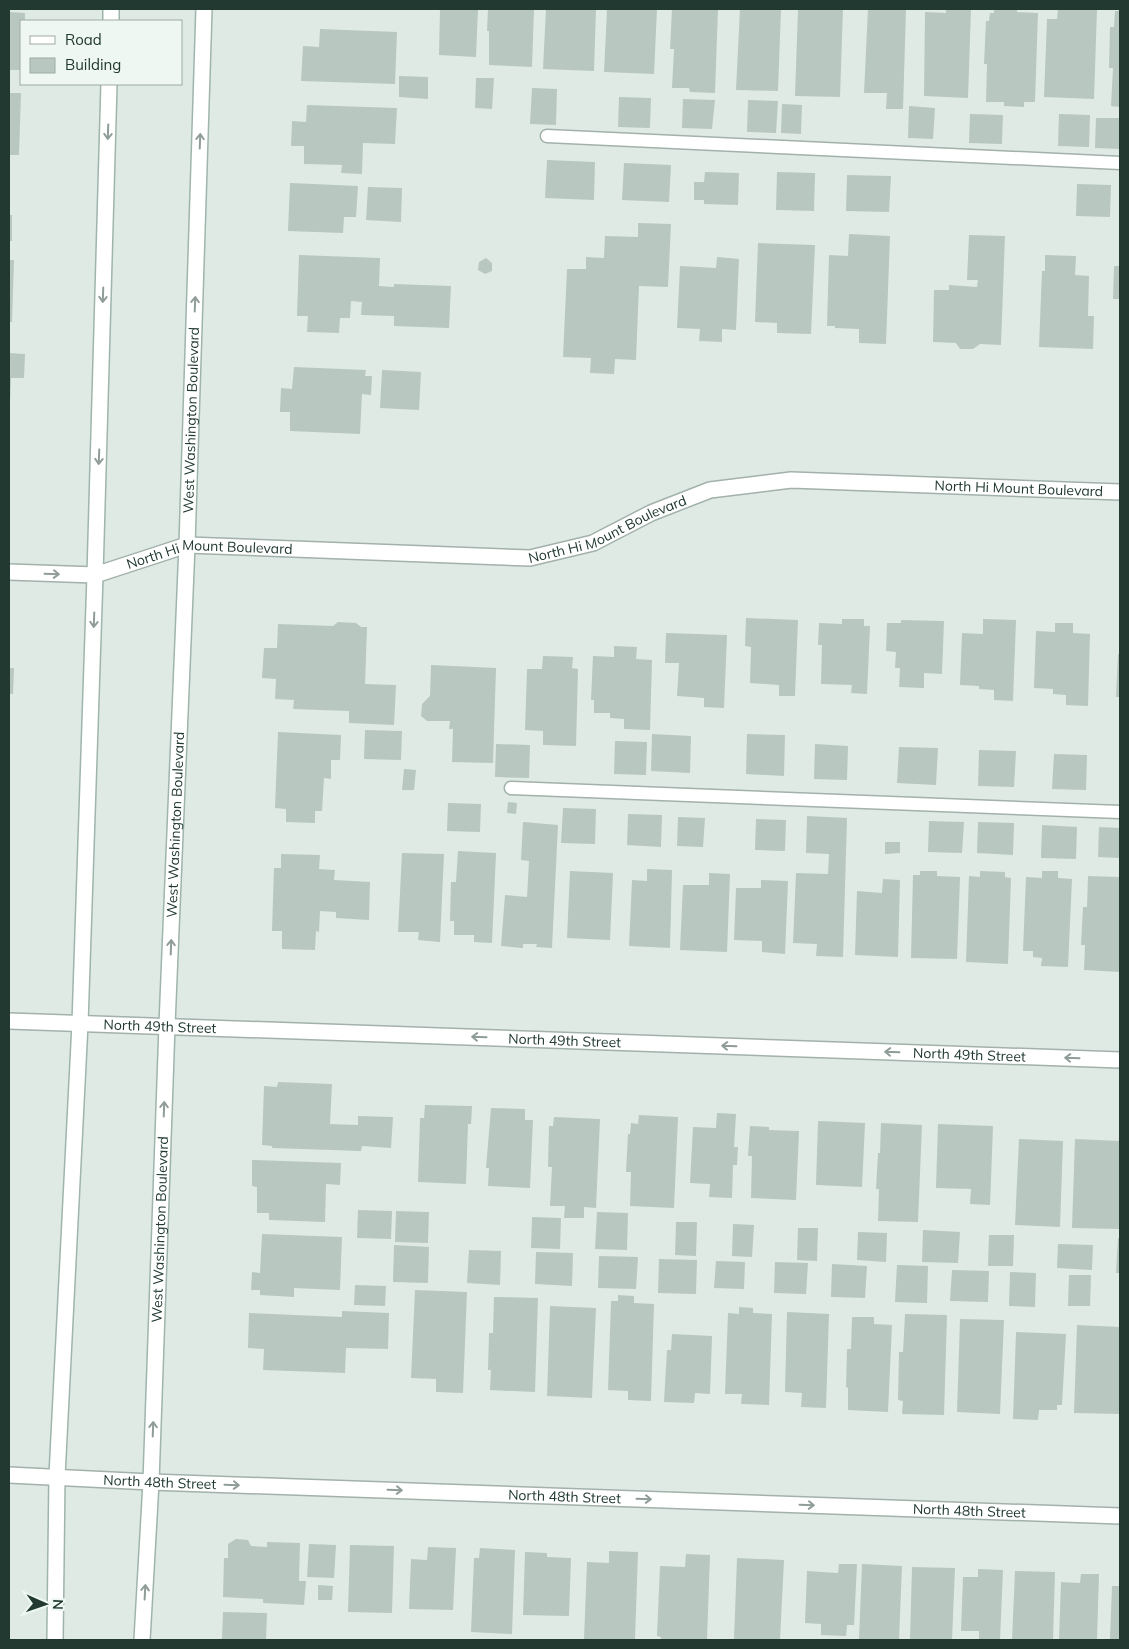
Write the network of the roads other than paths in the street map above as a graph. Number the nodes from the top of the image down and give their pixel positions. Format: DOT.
graph roads {
  1 [pos="204,9"];
  2 [pos="109,85"];
  3 [pos="547,136"];
  4 [pos="1120,163"];
  5 [pos="1120,492"];
  6 [pos="187,545"];
  7 [pos="9,572"];
  8 [pos="95,575"];
  9 [pos="511,788"];
  10 [pos="1120,812"];
  11 [pos="9,1021"];
  12 [pos="80,1024"];
  13 [pos="167,1026"];
  14 [pos="1120,1060"];
  15 [pos="9,1474"];
  16 [pos="57,1476"];
  17 [pos="151,1482"];
  18 [pos="1120,1516"];
  19 [pos="55,1640"];
  20 [pos="142,1640"];
  6 -- 1 [label="street, West Washington Boulevard, one-way"];
  2 -- 8 [label="street, one-way"];
  3 -- 4 [label="lane"];
  5 -- 6 [label="street, North Hi Mount Boulevard"];
  6 -- 8 [label="street, North Hi Mount Boulevard"];
  13 -- 6 [label="street, West Washington Boulevard, one-way"];
  7 -- 8 [label="street, one-way"];
  8 -- 12 [label="street, one-way"];
  9 -- 10 [label="lane"];
  11 -- 12 [label="street, North 49th Street"];
  12 -- 13 [label="street, North 49th Street"];
  12 -- 16 [label="street"];
  14 -- 13 [label="street, North 49th Street, one-way"];
  17 -- 13 [label="street, West Washington Boulevard, one-way"];
  15 -- 16 [label="street, North 48th Street"];
  16 -- 17 [label="street, North 48th Street"];
  16 -- 19 [label="street"];
  17 -- 18 [label="street, North 48th Street, one-way"];
  20 -- 17 [label="street, West Washington Boulevard, one-way"];
}
